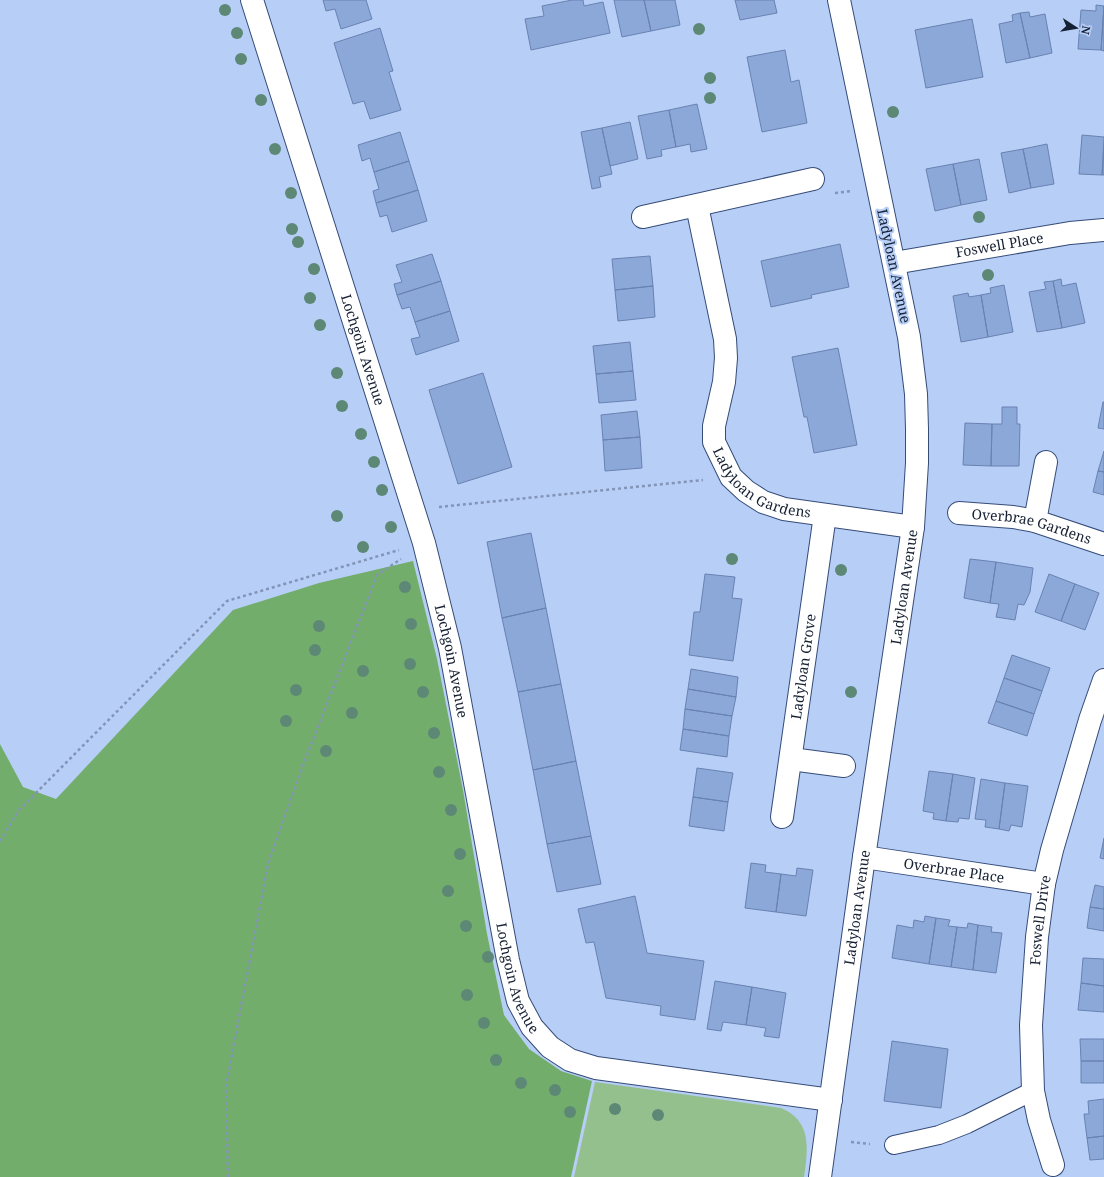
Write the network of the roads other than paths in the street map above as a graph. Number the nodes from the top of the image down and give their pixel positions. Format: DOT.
graph roads {
  1 [pos="252,0"];
  2 [pos="839,0"];
  3 [pos="814,180"];
  4 [pos="697,206"];
  5 [pos="643,217"];
  6 [pos="1104,230"];
  7 [pos="894,263"];
  8 [pos="1046,462"];
  9 [pos="958,513"];
  10 [pos="825,515"];
  11 [pos="1035,521"];
  12 [pos="913,528"];
  13 [pos="1104,544"];
  14 [pos="1104,680"];
  15 [pos="790,759"];
  16 [pos="844,766"];
  17 [pos="782,817"];
  18 [pos="864,856"];
  19 [pos="1044,884"];
  20 [pos="1033,1091"];
  21 [pos="831,1100"];
  22 [pos="894,1145"];
  23 [pos="1053,1165"];
  24 [pos="820,1177"];
  1 -- 21 [label="street, Lochgoin Avenue"];
  2 -- 7 [label="street, Ladyloan Avenue"];
  3 -- 4 [label="street"];
  4 -- 5 [label="street"];
  4 -- 10 [label="street, Ladyloan Gardens"];
  6 -- 7 [label="street, Foswell Place"];
  7 -- 12 [label="street, Ladyloan Avenue"];
  8 -- 11 [label="street"];
  9 -- 11 [label="street, Overbrae Gardens"];
  10 -- 12 [label="street, Ladyloan Gardens"];
  10 -- 15 [label="street, Ladyloan Grove"];
  11 -- 13 [label="street, Overbrae Gardens"];
  12 -- 18 [label="street, Ladyloan Avenue"];
  14 -- 19 [label="street, Foswell Drive"];
  15 -- 16 [label="street"];
  15 -- 17 [label="street, Ladyloan Grove"];
  18 -- 19 [label="street, Overbrae Place"];
  18 -- 21 [label="street, Ladyloan Avenue"];
  19 -- 20 [label="street, Foswell Drive"];
  20 -- 22 [label="lane"];
  20 -- 23 [label="street, Foswell Drive"];
  21 -- 24 [label="street, Ladyloan Avenue"];
}
